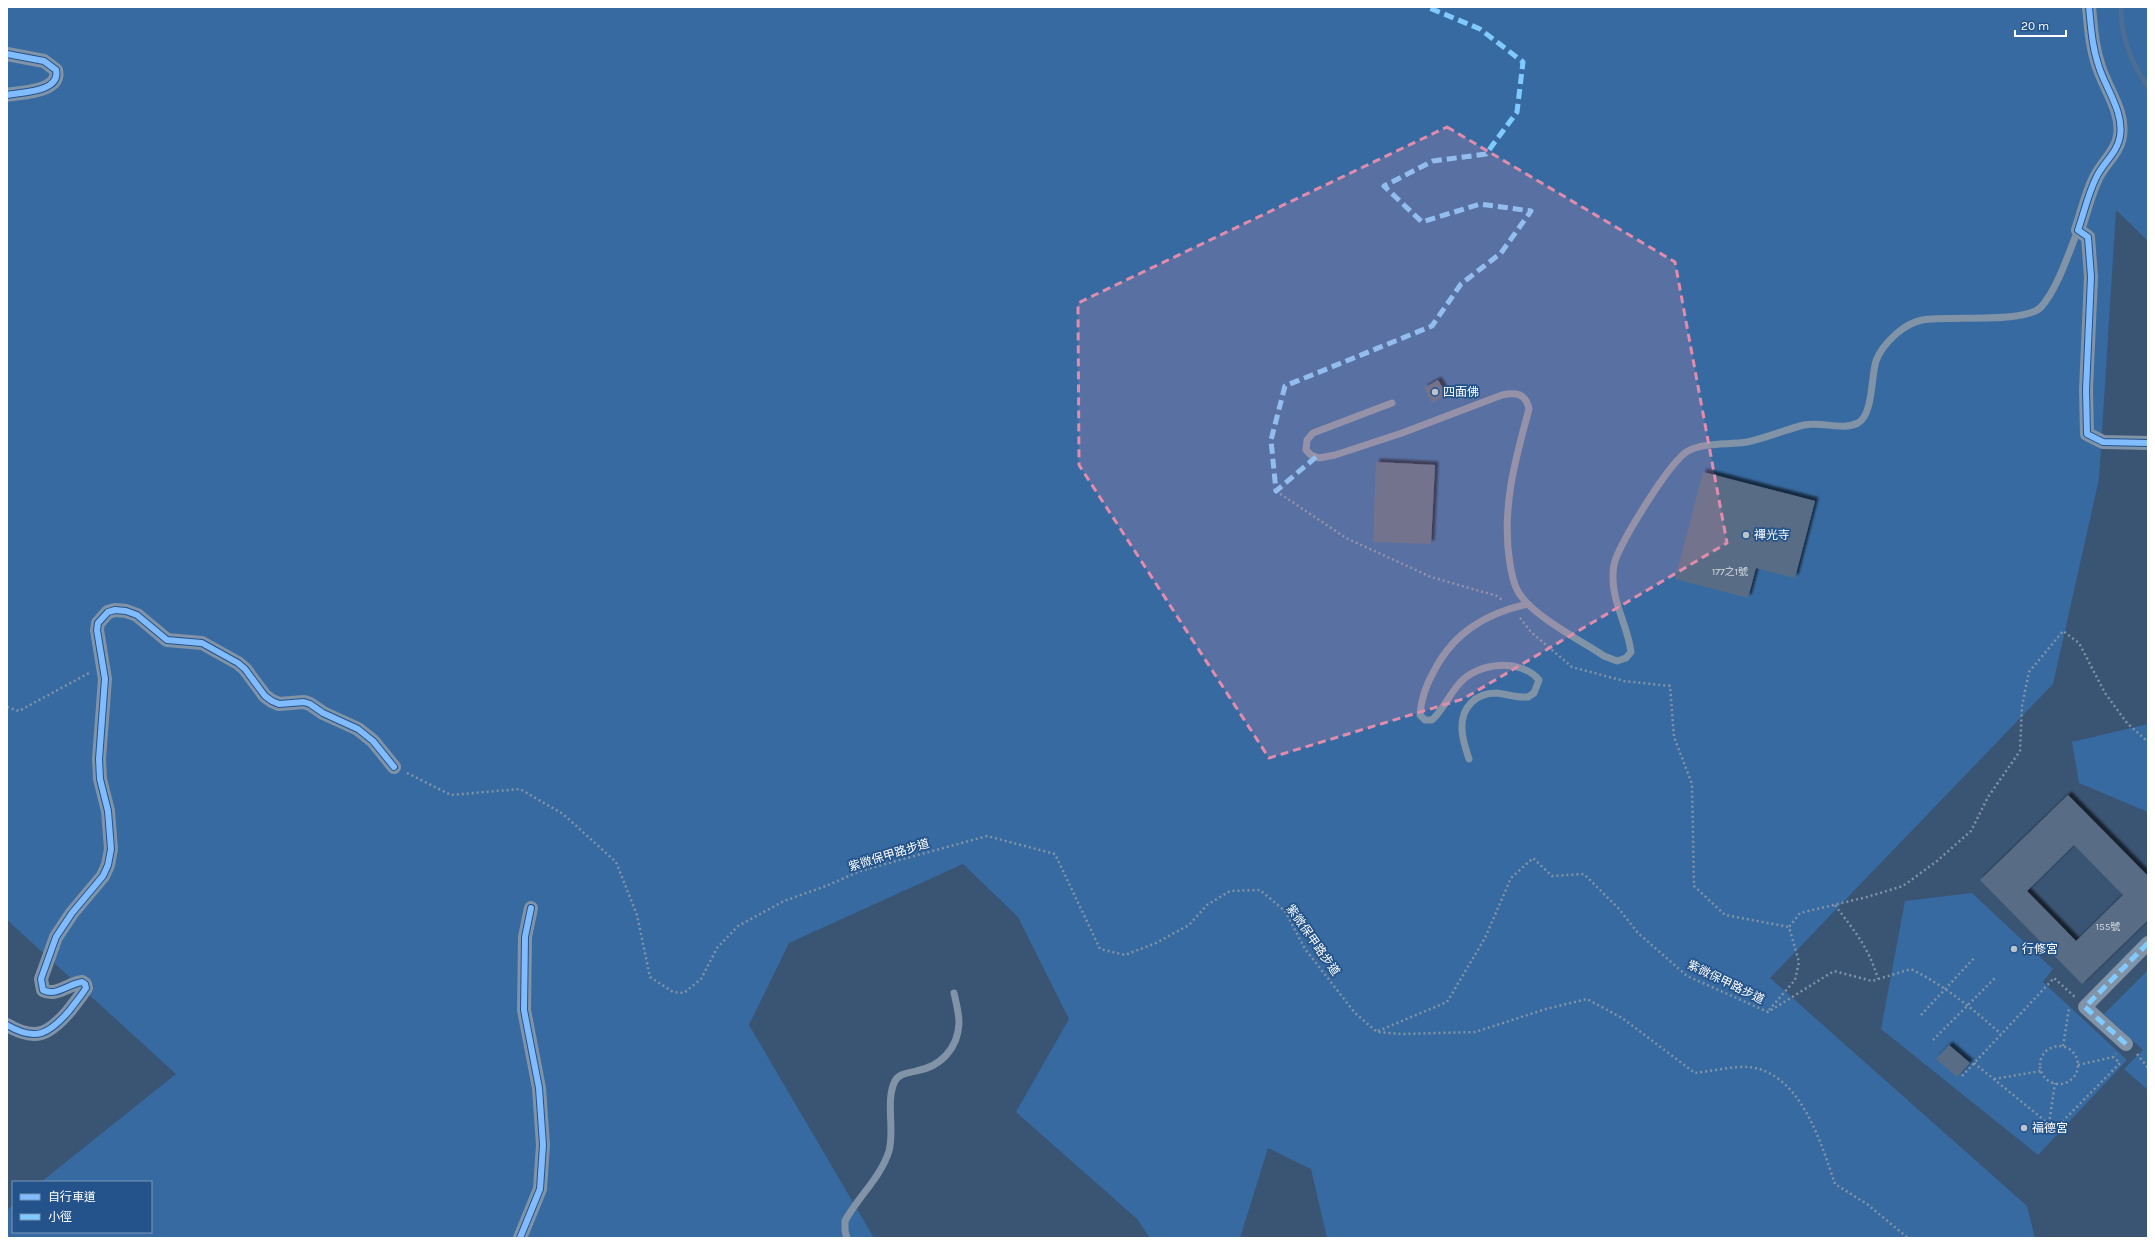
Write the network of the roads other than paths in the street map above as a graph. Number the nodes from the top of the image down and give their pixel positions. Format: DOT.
graph roads {
  1 [pos="2089,7"];
  2 [pos="7,54"];
  3 [pos="7,95"];
  4 [pos="2078,230"];
  5 [pos="1392,403"];
  6 [pos="2148,444"];
  7 [pos="1528,604"];
  8 [pos="1469,760"];
  9 [pos="394,767"];
  10 [pos="530,908"];
  11 [pos="2148,943"];
  12 [pos="954,993"];
  13 [pos="7,1025"];
  14 [pos="2126,1044"];
  15 [pos="520,1238"];
  16 [pos="847,1238"];
  1 -- 4 [label="street"];
  2 -- 3 [label="street"];
  4 -- 6 [label="street"];
  4 -- 7 [label="lane"];
  5 -- 7 [label="lane"];
  7 -- 8 [label="lane"];
  9 -- 13 [label="street"];
  10 -- 15 [label="street"];
  11 -- 14 [label="street"];
  12 -- 16 [label="lane"];
}
